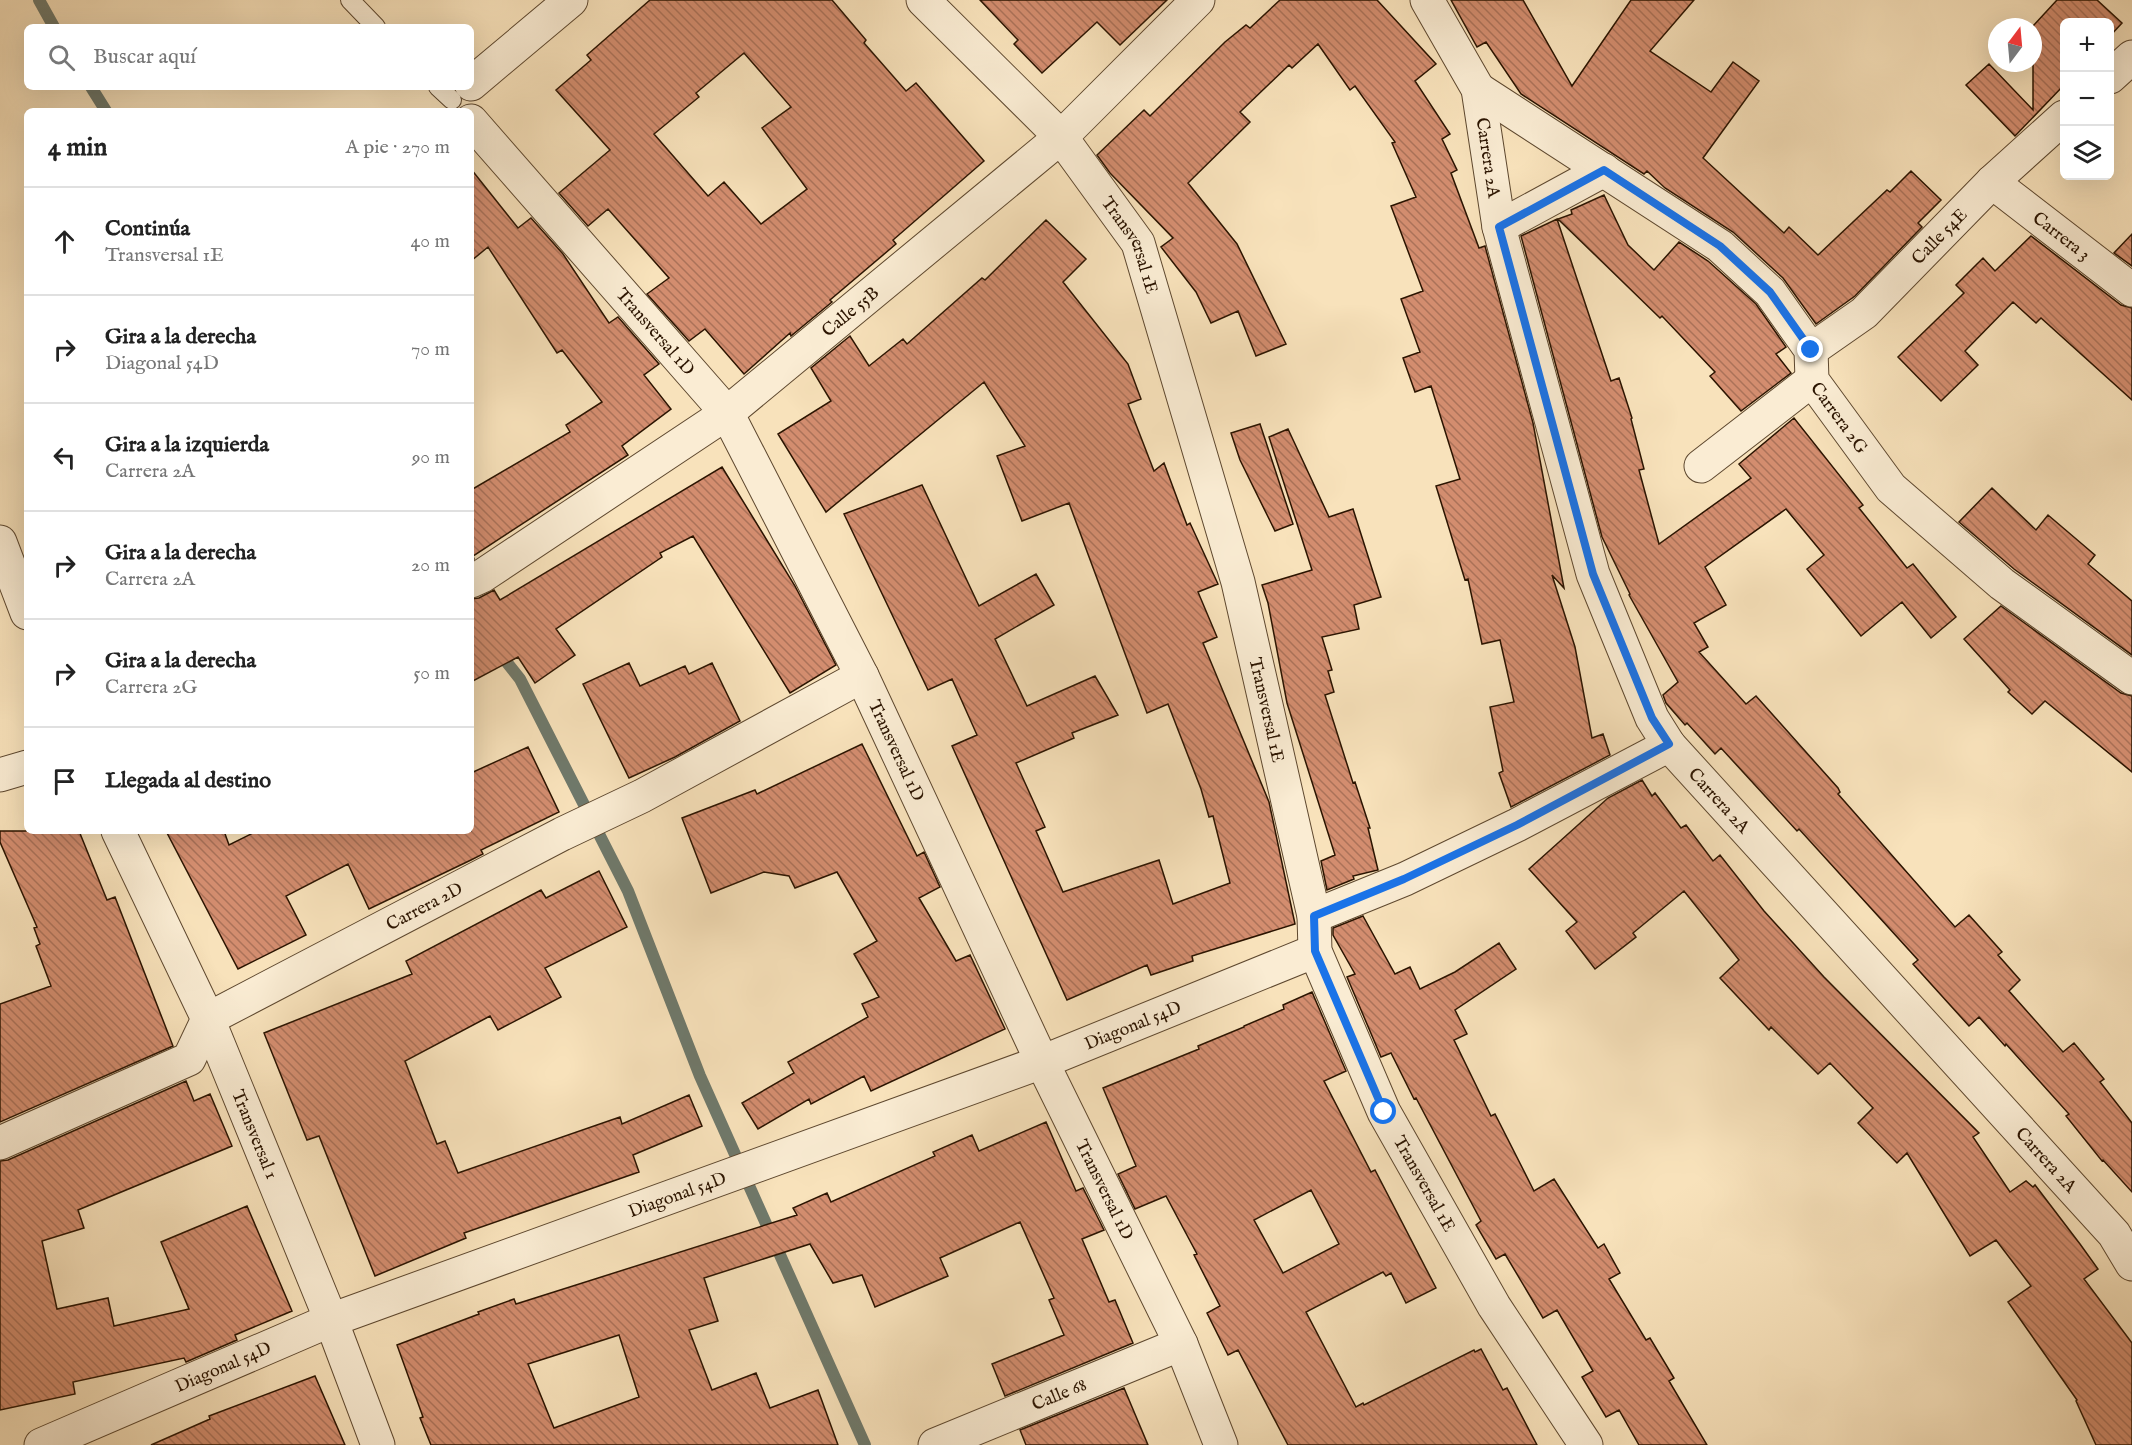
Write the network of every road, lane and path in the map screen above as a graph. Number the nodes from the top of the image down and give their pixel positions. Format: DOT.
graph roads {
  1 [pos="350,0"];
  2 [pos="572,0"];
  3 [pos="923,0"];
  4 [pos="1198,0"];
  5 [pos="1427,0"];
  6 [pos="373,24"];
  7 [pos="2132,57"];
  8 [pos="2114,73"];
  9 [pos="474,86"];
  10 [pos="1478,89"];
  11 [pos="474,115"];
  12 [pos="2060,121"];
  13 [pos="1060,137"];
  14 [pos="1604,170"];
  15 [pos="1992,182"];
  16 [pos="1499,227"];
  17 [pos="2132,290"];
  18 [pos="1812,365"];
  19 [pos="727,413"];
  20 [pos="1701,466"];
  21 [pos="0,542"];
  22 [pos="476,578"];
  23 [pos="24,605"];
  24 [pos="862,676"];
  25 [pos="2132,678"];
  26 [pos="1669,744"];
  27 [pos="24,767"];
  28 [pos="0,775"];
  29 [pos="119,834"];
  30 [pos="1314,916"];
  31 [pos="1315,951"];
  32 [pos="208,1018"];
  33 [pos="1042,1062"];
  34 [pos="0,1143"];
  35 [pos="2132,1264"];
  36 [pos="331,1320"];
  37 [pos="1181,1344"];
  38 [pos="41,1445"];
  39 [pos="378,1445"];
  40 [pos="935,1445"];
  41 [pos="1221,1445"];
  42 [pos="1586,1445"];
  1 -- 6 [label="lane"];
  2 -- 9 [label="street"];
  3 -- 13 [label="street, Transversal 1E"];
  4 -- 13 [label="street, Calle 55B"];
  5 -- 10 [label="street"];
  7 -- 8 [label="street"];
  10 -- 14 [label="street, Carrera 2G"];
  10 -- 16 [label="street, Carrera 2A"];
  11 -- 19 [label="street, Transversal 1D"];
  12 -- 15 [label="street, Calle 54E"];
  13 -- 19 [label="street, Calle 55B"];
  13 -- 30 [label="street, Transversal 1E"];
  14 -- 16 [label="street, Carrera 2A"];
  14 -- 18 [label="street, Carrera 2G"];
  15 -- 17 [label="street, Carrera 3"];
  15 -- 18 [label="street, Calle 54E"];
  16 -- 26 [label="street, Carrera 2A"];
  18 -- 20 [label="street, Calle 54E"];
  18 -- 25 [label="street, Carrera 2G"];
  19 -- 22 [label="street, Calle 55B"];
  19 -- 24 [label="street, Transversal 1D"];
  21 -- 23 [label="street"];
  24 -- 32 [label="street, Carrera 2D"];
  24 -- 33 [label="street, Transversal 1D"];
  26 -- 30 [label="street"];
  26 -- 35 [label="street, Carrera 2A"];
  27 -- 28 [label="street"];
  29 -- 32 [label="street, Transversal 1"];
  30 -- 31 [label="street, Transversal 1E"];
  31 -- 33 [label="street, Diagonal 54D"];
  31 -- 42 [label="street, Transversal 1E"];
  32 -- 34 [label="street"];
  32 -- 36 [label="street, Transversal 1"];
  33 -- 36 [label="street, Diagonal 54D"];
  33 -- 37 [label="street, Transversal 1D"];
  36 -- 38 [label="street, Diagonal 54D"];
  36 -- 39 [label="street, Transversal 1"];
  37 -- 40 [label="street, Calle 68"];
  37 -- 41 [label="street, Transversal 1D"];
}
